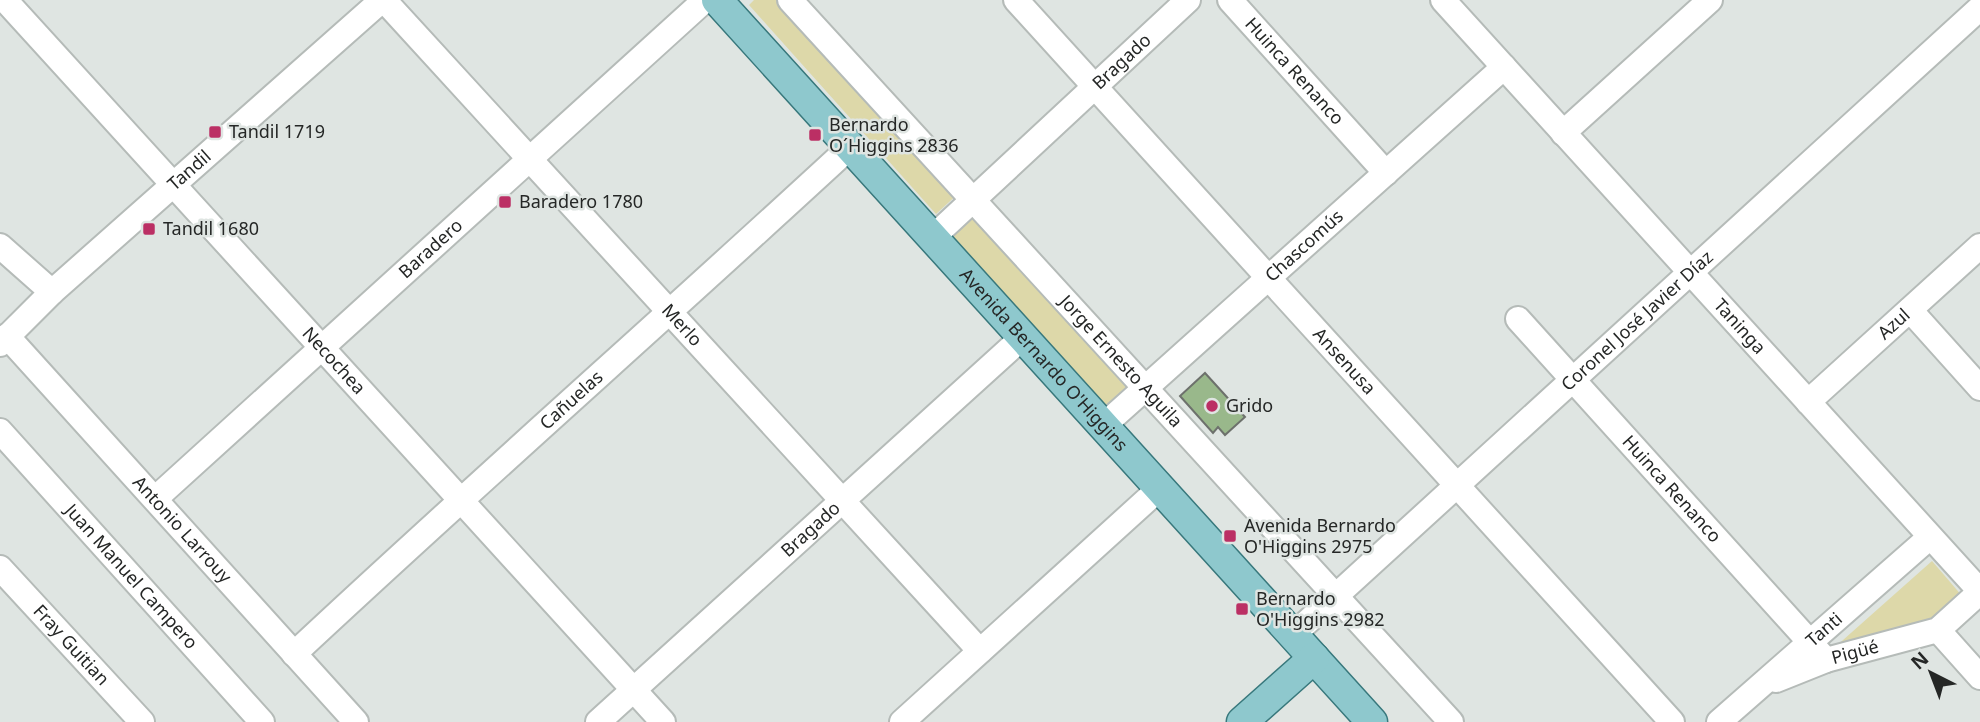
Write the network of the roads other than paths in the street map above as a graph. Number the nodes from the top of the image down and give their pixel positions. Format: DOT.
graph roads {
  1 [pos="5,0"];
  2 [pos="383,0"];
  3 [pos="790,0"];
  4 [pos="1016,0"];
  5 [pos="1188,0"];
  6 [pos="1230,0"];
  7 [pos="1443,0"];
  8 [pos="1710,0"];
  9 [pos="722,3"];
  10 [pos="1980,8"];
  11 [pos="1504,67"];
  12 [pos="1094,87"];
  13 [pos="1563,132"];
  14 [pos="850,147"];
  15 [pos="531,158"];
  16 [pos="1386,173"];
  17 [pos="174,187"];
  18 [pos="972,200"];
  19 [pos="932,238"];
  20 [pos="0,246"];
  21 [pos="1980,246"];
  22 [pos="1690,272"];
  23 [pos="1269,279"];
  24 [pos="52,292"];
  25 [pos="1910,310"];
  26 [pos="671,312"];
  27 [pos="1518,318"];
  28 [pos="1023,337"];
  29 [pos="3,340"];
  30 [pos="322,348"];
  31 [pos="1573,380"];
  32 [pos="1980,388"];
  33 [pos="1145,389"];
  34 [pos="1808,402"];
  35 [pos="1103,426"];
  36 [pos="0,431"];
  37 [pos="1457,486"];
  38 [pos="1160,488"];
  39 [pos="156,498"];
  40 [pos="460,499"];
  41 [pos="843,500"];
  42 [pos="1930,537"];
  43 [pos="0,568"];
  44 [pos="1980,592"];
  45 [pos="1336,596"];
  46 [pos="1938,630"];
  47 [pos="1293,635"];
  48 [pos="980,651"];
  49 [pos="1818,651"];
  50 [pos="294,654"];
  51 [pos="1314,658"];
  52 [pos="1980,677"];
  53 [pos="634,690"];
  54 [pos="142,722"];
  55 [pos="262,722"];
  56 [pos="356,722"];
  57 [pos="598,722"];
  58 [pos="663,722"];
  59 [pos="902,722"];
  60 [pos="1242,722"];
  61 [pos="1372,722"];
  62 [pos="1451,722"];
  63 [pos="1672,722"];
  64 [pos="1719,722"];
  1 -- 17 [label="street, Necochea"];
  2 -- 15 [label="street, Merlo"];
  2 -- 17 [label="street, Tandil"];
  3 -- 18 [label="street, Jorge Ernesto Aguila"];
  4 -- 12 [label="street, Ansenusa"];
  5 -- 12 [label="street, Bragado"];
  6 -- 16 [label="street, Huinca Renanco"];
  7 -- 11 [label="street, Taninga"];
  8 -- 13 [label="street"];
  9 -- 14 [label="main road, Avenida Bernardo O'Higgins"];
  9 -- 15 [label="street, Baradero"];
  10 -- 22 [label="street, Coronel José Javier Díaz"];
  11 -- 13 [label="street, Taninga"];
  11 -- 16 [label="street, Chascomús"];
  12 -- 18 [label="street, Bragado"];
  12 -- 23 [label="street, Ansenusa"];
  13 -- 22 [label="street, Taninga"];
  14 -- 19 [label="main road, Avenida Bernardo O'Higgins"];
  14 -- 26 [label="street, Cañuelas"];
  15 -- 26 [label="street, Merlo"];
  15 -- 30 [label="street, Baradero"];
  16 -- 23 [label="street, Chascomús"];
  17 -- 24 [label="street, Tandil"];
  17 -- 30 [label="street, Necochea"];
  18 -- 19 [label="street, Bragado"];
  18 -- 33 [label="street, Jorge Ernesto Aguila"];
  19 -- 28 [label="main road, Avenida Bernardo O'Higgins"];
  20 -- 24 [label="street"];
  21 -- 25 [label="street, Azul"];
  22 -- 31 [label="street, Coronel José Javier Díaz"];
  22 -- 34 [label="street, Taninga"];
  23 -- 33 [label="street, Chascomús"];
  23 -- 37 [label="street, Ansenusa"];
  24 -- 29 [label="street, Tandil"];
  25 -- 32 [label="street"];
  25 -- 34 [label="street, Azul"];
  26 -- 40 [label="street, Cañuelas"];
  26 -- 41 [label="street, Merlo"];
  27 -- 31 [label="street, Huinca Renanco"];
  28 -- 35 [label="main road, Avenida Bernardo O'Higgins"];
  28 -- 41 [label="street, Bragado"];
  29 -- 39 [label="street, Antonio Larrouy"];
  30 -- 39 [label="street, Baradero"];
  30 -- 40 [label="street, Necochea"];
  31 -- 37 [label="street, Coronel José Javier Díaz"];
  31 -- 49 [label="street, Huinca Renanco"];
  33 -- 35 [label="street, Chascomús"];
  33 -- 45 [label="street, Jorge Ernesto Aguila"];
  34 -- 42 [label="street, Taninga"];
  35 -- 38 [label="main road, Avenida Bernardo O'Higgins"];
  36 -- 55 [label="street, Juan Manuel Campero"];
  37 -- 45 [label="street, Coronel José Javier Díaz"];
  37 -- 63 [label="street, Ansenusa"];
  38 -- 47 [label="main road, Avenida Bernardo O'Higgins"];
  38 -- 48 [label="street"];
  39 -- 50 [label="street, Antonio Larrouy"];
  40 -- 50 [label="street, Cañuelas"];
  40 -- 53 [label="street, Necochea"];
  41 -- 48 [label="street, Merlo"];
  41 -- 53 [label="street, Bragado"];
  42 -- 44 [label="street, Taninga"];
  42 -- 49 [label="street, Tanti"];
  43 -- 54 [label="street, Fray Guitian"];
  44 -- 46 [label="street, Pigüé"];
  45 -- 47 [label="street, Coronel José Javier Díaz"];
  45 -- 62 [label="street, Jorge Ernesto Aguila"];
  46 -- 49 [label="street, Pigüé"];
  46 -- 52 [label="street"];
  47 -- 51 [label="main road, Avenida Bernardo O'Higgins"];
  48 -- 59 [label="street"];
  49 -- 64 [label="street, Tanti"];
  50 -- 56 [label="street, Antonio Larrouy"];
  51 -- 60 [label="main road"];
  51 -- 61 [label="main road, Avenida Bernardo O'Higgins"];
  53 -- 57 [label="street, Bragado"];
  53 -- 58 [label="street, Necochea"];
}
